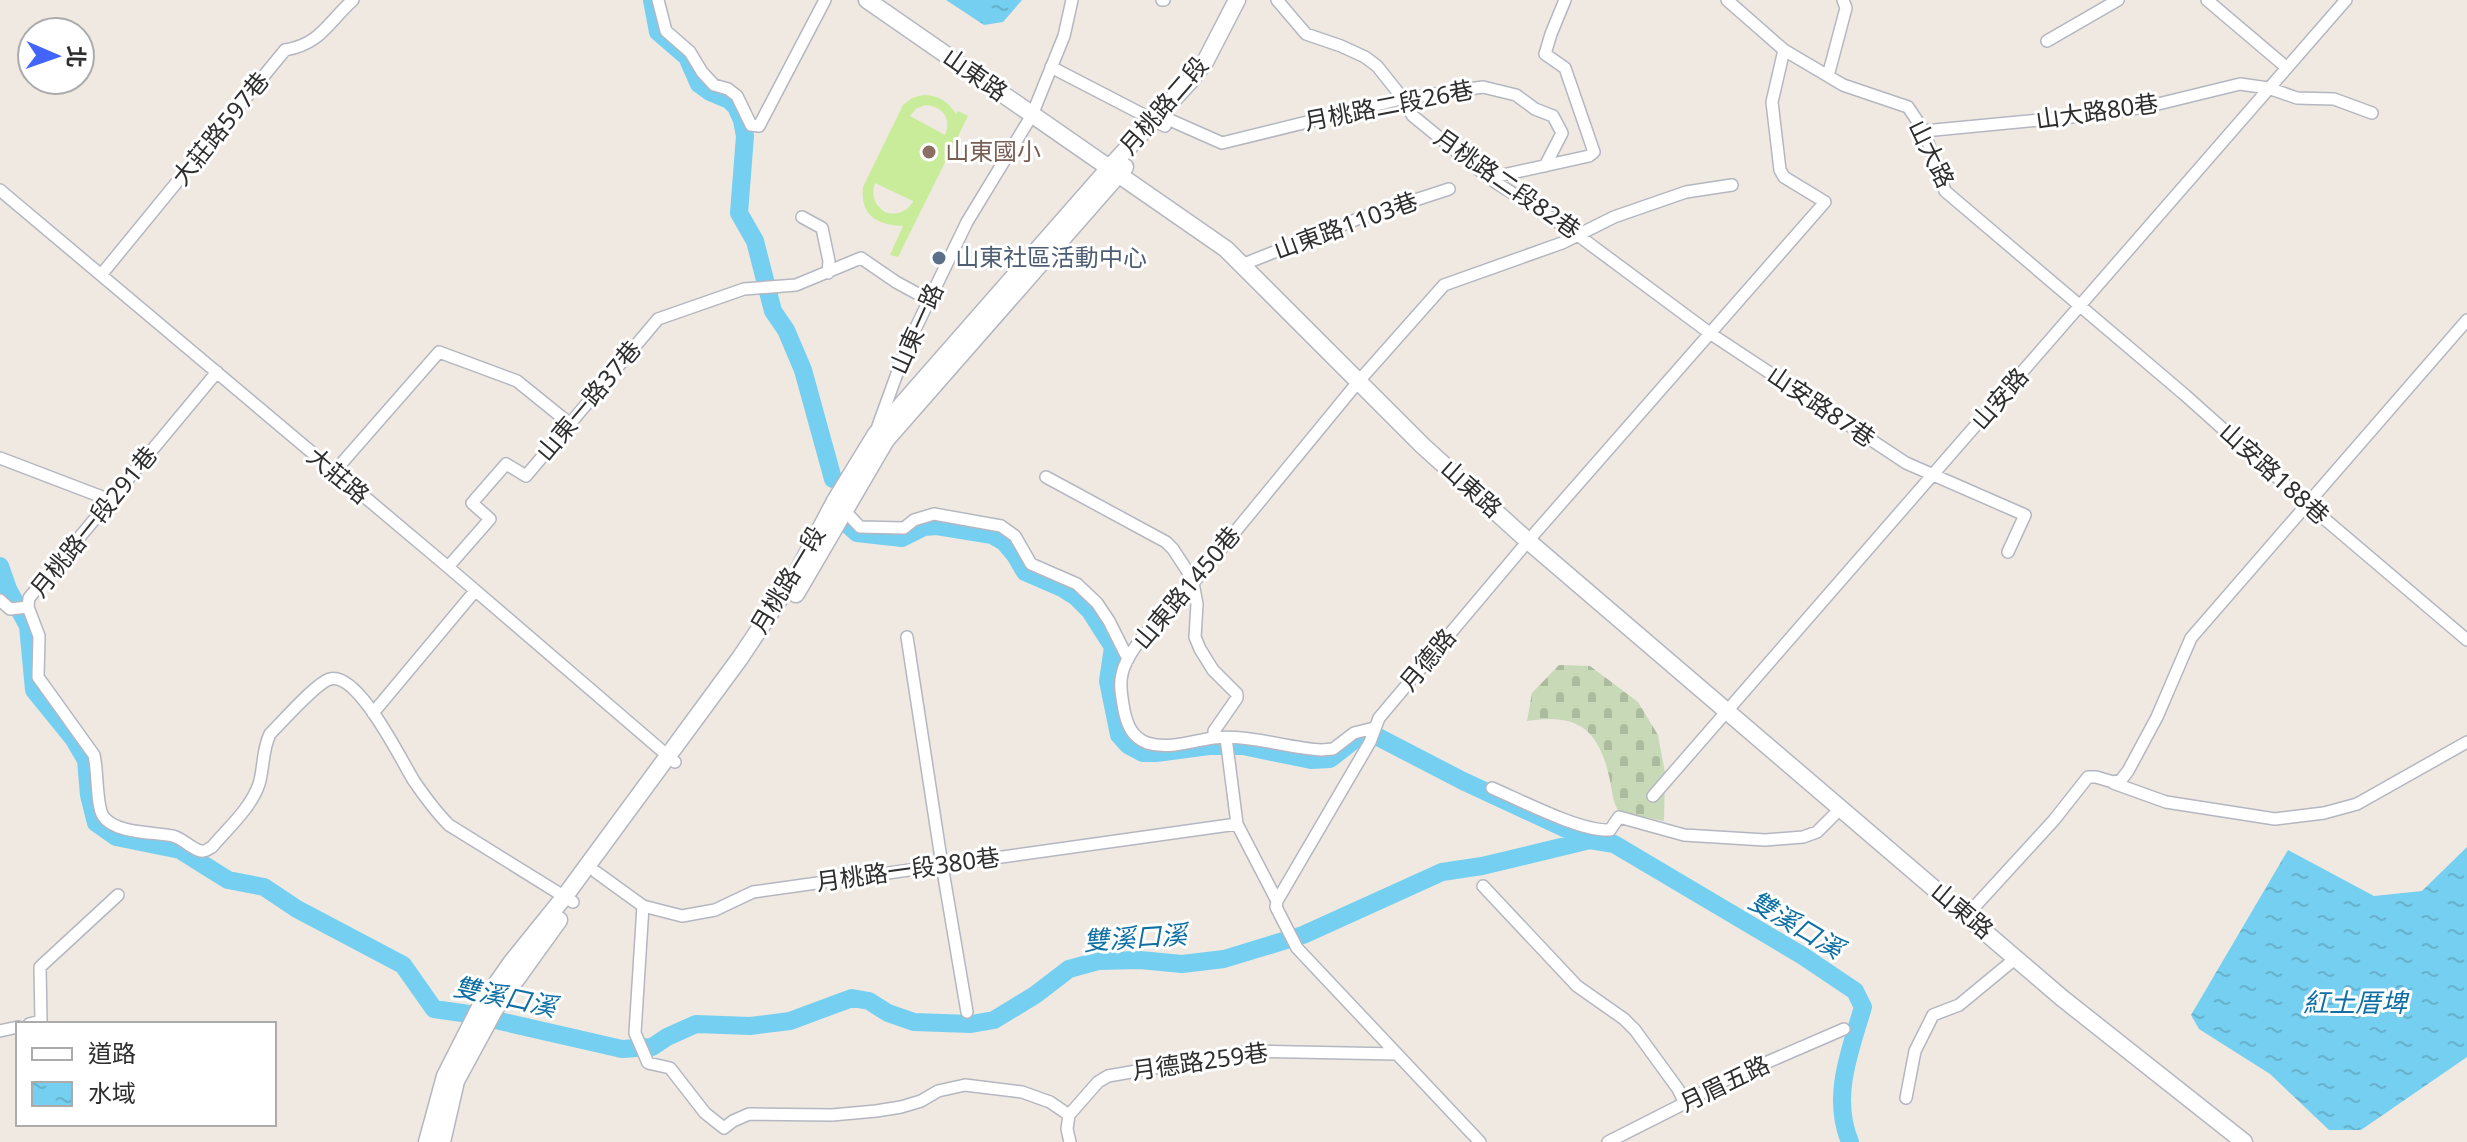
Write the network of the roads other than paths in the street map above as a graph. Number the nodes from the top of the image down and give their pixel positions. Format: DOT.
graph roads {
  1 [pos="353,0"];
  2 [pos="658,0"];
  3 [pos="825,0"];
  4 [pos="867,0"];
  5 [pos="1072,0"];
  6 [pos="1237,0"];
  7 [pos="1249,0"];
  8 [pos="1277,0"];
  9 [pos="1565,0"];
  10 [pos="1727,0"];
  11 [pos="1843,0"];
  12 [pos="2118,0"];
  13 [pos="2207,0"];
  14 [pos="2346,0"];
  15 [pos="2047,41"];
  16 [pos="1784,50"];
  17 [pos="1051,67"];
  18 [pos="2286,67"];
  19 [pos="1828,76"];
  20 [pos="2268,88"];
  21 [pos="1401,99"];
  22 [pos="2372,113"];
  23 [pos="1032,115"];
  24 [pos="1163,122"];
  25 [pos="1924,131"];
  26 [pos="1545,166"];
  27 [pos="1114,170"];
  28 [pos="1489,178"];
  29 [pos="1732,185"];
  30 [pos="1449,189"];
  31 [pos="0,190"];
  32 [pos="802,217"];
  33 [pos="1579,236"];
  34 [pos="1244,264"];
  35 [pos="828,273"];
  36 [pos="101,275"];
  37 [pos="929,300"];
  38 [pos="2080,307"];
  39 [pos="2467,320"];
  40 [pos="1711,334"];
  41 [pos="217,372"];
  42 [pos="1358,382"];
  43 [pos="569,423"];
  44 [pos="881,437"];
  45 [pos="0,458"];
  46 [pos="334,472"];
  47 [pos="1934,474"];
  48 [pos="1046,477"];
  49 [pos="110,500"];
  50 [pos="2307,504"];
  51 [pos="844,510"];
  52 [pos="1528,541"];
  53 [pos="2008,552"];
  54 [pos="448,567"];
  55 [pos="1193,583"];
  56 [pos="475,591"];
  57 [pos="0,600"];
  58 [pos="28,607"];
  59 [pos="907,637"];
  60 [pos="2467,640"];
  61 [pos="1128,659"];
  62 [pos="744,661"];
  63 [pos="1726,711"];
  64 [pos="373,713"];
  65 [pos="1374,728"];
  66 [pos="1220,738"];
  67 [pos="2467,742"];
  68 [pos="672,759"];
  69 [pos="2113,782"];
  70 [pos="1492,788"];
  71 [pos="1653,796"];
  72 [pos="1841,808"];
  73 [pos="1237,824"];
  74 [pos="942,865"];
  75 [pos="596,872"];
  76 [pos="1483,886"];
  77 [pos="118,895"];
  78 [pos="569,899"];
  79 [pos="1277,901"];
  80 [pos="643,906"];
  81 [pos="1967,915"];
  82 [pos="2016,958"];
  83 [pos="967,1012"];
  84 [pos="37,1022"];
  85 [pos="477,1027"];
  86 [pos="1844,1029"];
  87 [pos="1396,1054"];
  88 [pos="1906,1098"];
  89 [pos="1685,1103"];
  90 [pos="1069,1115"];
  91 [pos="427,1142"];
  92 [pos="442,1142"];
  93 [pos="1070,1142"];
  94 [pos="1480,1142"];
  95 [pos="1608,1142"];
  96 [pos="2244,1142"];
  1 -- 36 [label="street, 大莊路597巷"];
  2 -- 3 [label="street"];
  4 -- 23 [label="street, 山東路"];
  5 -- 17 [label="street, 山東一路"];
  6 -- 24 [label="street, 月桃路二段"];
  7 -- 24 [label="street, 月桃路二段"];
  8 -- 21 [label="street, 月桃路二段82巷"];
  9 -- 26 [label="street"];
  10 -- 16 [label="street, 山大路"];
  11 -- 19 [label="street"];
  12 -- 15 [label="street"];
  13 -- 18 [label="street"];
  14 -- 18 [label="street, 山安路"];
  16 -- 19 [label="street, 山大路"];
  16 -- 40 [label="street, 月德路"];
  17 -- 23 [label="street, 山東一路"];
  17 -- 24 [label="street, 月桃路二段26巷"];
  18 -- 20 [label="street, 山安路"];
  19 -- 25 [label="street, 山大路"];
  20 -- 22 [label="street, 山大路80巷"];
  20 -- 25 [label="street, 山大路80巷"];
  20 -- 38 [label="street, 山安路"];
  21 -- 24 [label="street, 月桃路二段26巷"];
  21 -- 26 [label="street, 月桃路二段26巷"];
  21 -- 28 [label="street, 月桃路二段82巷"];
  23 -- 27 [label="street, 山東路"];
  23 -- 37 [label="street, 山東一路"];
  24 -- 27 [label="street, 月桃路二段"];
  25 -- 38 [label="street, 山大路"];
  26 -- 28 [label="street"];
  27 -- 34 [label="street, 山東路"];
  27 -- 44 [label="street, 月桃路一段"];
  28 -- 33 [label="street, 月桃路二段82巷"];
  29 -- 33 [label="street, 山東路1450巷"];
  30 -- 34 [label="street, 山東路1103巷"];
  31 -- 36 [label="street, 大莊路"];
  32 -- 35 [label="street"];
  33 -- 40 [label="street, 月桃路二段82巷"];
  33 -- 42 [label="street, 山東路1450巷"];
  34 -- 42 [label="street, 山東路"];
  35 -- 37 [label="street"];
  35 -- 43 [label="street, 山東一路37巷"];
  36 -- 41 [label="street, 大莊路"];
  37 -- 44 [label="street, 山東一路"];
  38 -- 47 [label="street, 山安路"];
  38 -- 50 [label="street, 山安路188巷"];
  39 -- 50 [label="street"];
  40 -- 47 [label="street, 山安路87巷"];
  40 -- 52 [label="street, 月德路"];
  41 -- 46 [label="street, 大莊路"];
  41 -- 49 [label="street, 月桃路一段291巷"];
  42 -- 52 [label="street, 山東路"];
  42 -- 55 [label="street, 山東路1450巷"];
  43 -- 46 [label="street"];
  43 -- 54 [label="street, 山東一路37巷"];
  44 -- 51 [label="street, 月桃路一段"];
  44 -- 62 [label="street, 月桃路一段"];
  45 -- 49 [label="street"];
  46 -- 54 [label="street, 大莊路"];
  47 -- 53 [label="street, 山安路87巷"];
  47 -- 63 [label="street, 山安路"];
  48 -- 55 [label="street"];
  49 -- 58 [label="street, 月桃路一段291巷"];
  50 -- 60 [label="street, 山安路188巷"];
  50 -- 69 [label="street"];
  51 -- 61 [label="street"];
  51 -- 62 [label="street, 月桃路一段"];
  52 -- 63 [label="street, 山東路"];
  52 -- 65 [label="street, 月德路"];
  54 -- 56 [label="street, 大莊路"];
  55 -- 61 [label="street, 山東路1450巷"];
  55 -- 66 [label="street"];
  56 -- 64 [label="street"];
  56 -- 68 [label="street, 大莊路"];
  57 -- 58 [label="street"];
  58 -- 64 [label="street, 月桃路一段291巷"];
  59 -- 74 [label="street"];
  61 -- 66 [label="street, 山東路1450巷"];
  62 -- 68 [label="street, 月桃路一段"];
  63 -- 71 [label="street, 山安路"];
  63 -- 72 [label="street, 山東路"];
  64 -- 78 [label="street, 月桃路一段291巷"];
  65 -- 66 [label="street"];
  65 -- 79 [label="street, 月德路"];
  66 -- 73 [label="street"];
  67 -- 69 [label="street"];
  68 -- 75 [label="street, 月桃路一段"];
  68 -- 78 [label="street, 月桃路一段"];
  69 -- 81 [label="street"];
  70 -- 72 [label="street"];
  72 -- 81 [label="street, 山東路"];
  73 -- 74 [label="street, 月桃路一段380巷"];
  73 -- 79 [label="street"];
  74 -- 80 [label="street, 月桃路一段380巷"];
  74 -- 83 [label="street"];
  75 -- 78 [label="street, 月桃路一段"];
  75 -- 80 [label="street, 月桃路一段380巷"];
  76 -- 89 [label="street"];
  77 -- 84 [label="street"];
  78 -- 85 [label="street, 月桃路一段"];
  79 -- 87 [label="street"];
  80 -- 90 [label="street"];
  81 -- 82 [label="street, 山東路"];
  82 -- 88 [label="street"];
  82 -- 96 [label="street, 山東路"];
  85 -- 91 [label="street"];
  85 -- 92 [label="street"];
  86 -- 89 [label="street, 月眉五路"];
  87 -- 90 [label="street, 月德路259巷"];
  87 -- 94 [label="street"];
  89 -- 95 [label="street, 月眉五路"];
  90 -- 93 [label="street"];
}
